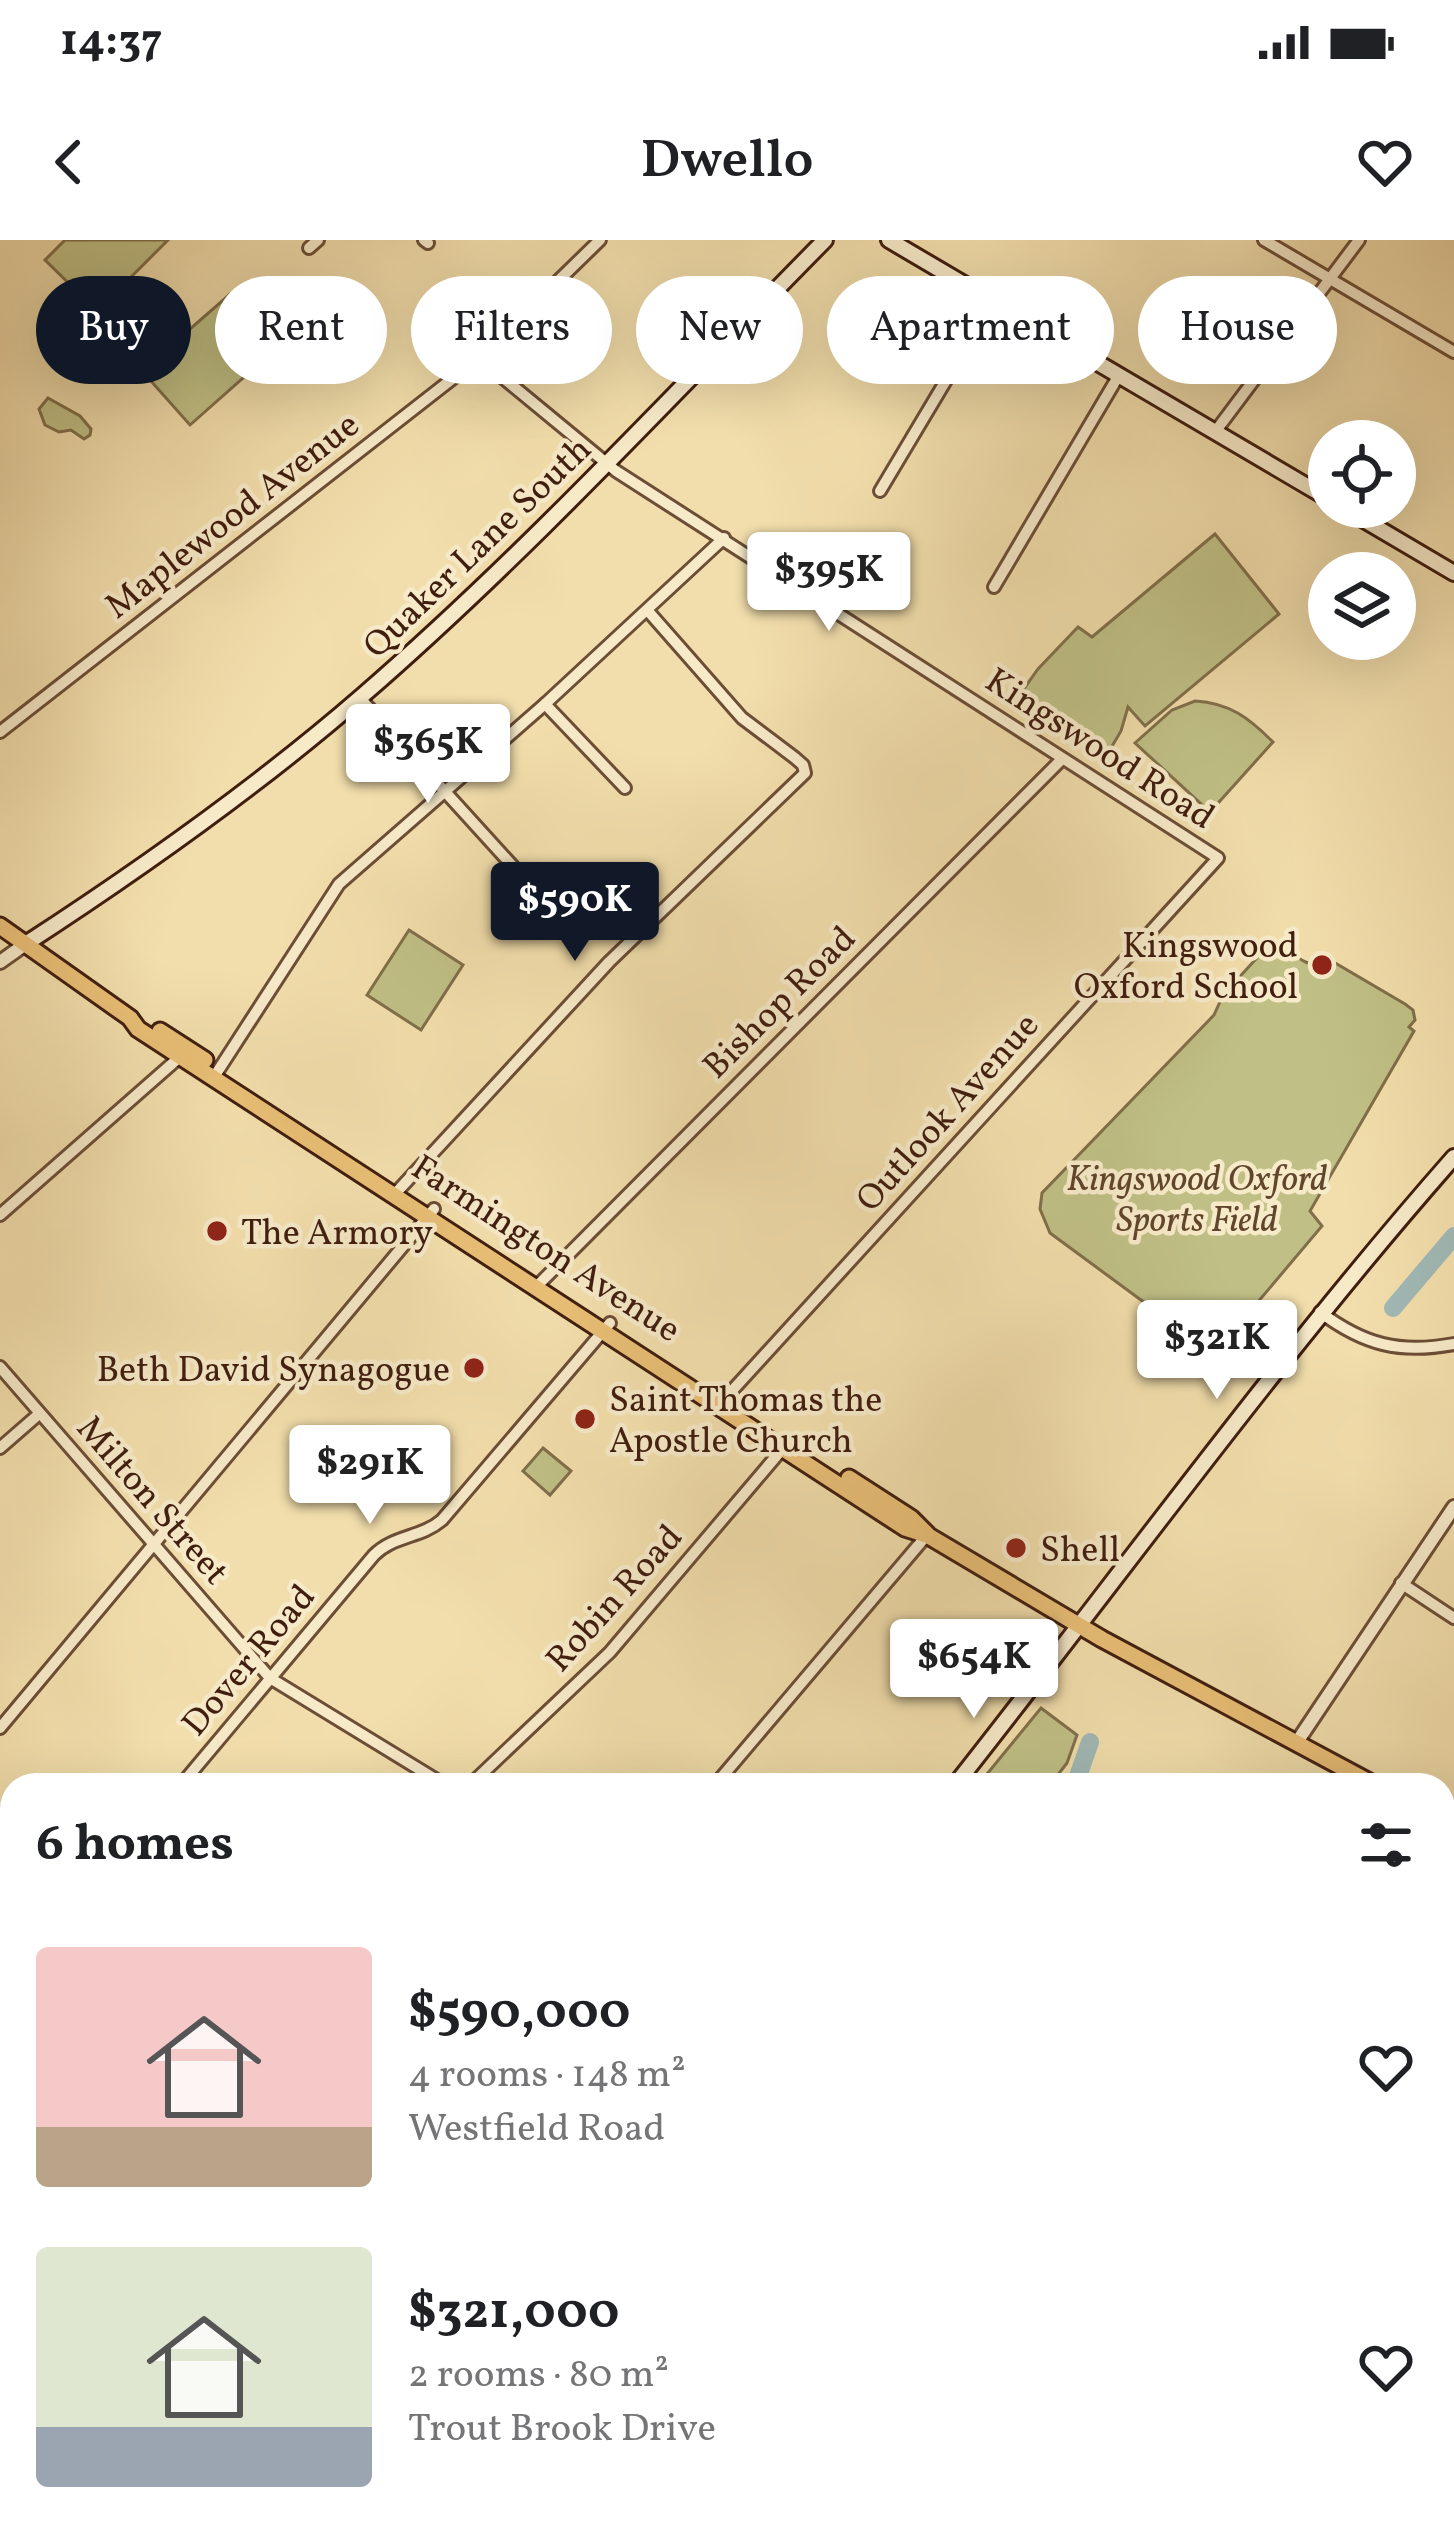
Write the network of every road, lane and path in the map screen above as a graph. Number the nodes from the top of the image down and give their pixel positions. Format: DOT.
graph roads {
  1 [pos="600,240"];
  2 [pos="825,240"];
  3 [pos="889,240"];
  4 [pos="1264,240"];
  5 [pos="1359,240"];
  6 [pos="563,276"];
  7 [pos="952,276"];
  8 [pos="1323,276"];
  9 [pos="1333,276"];
  10 [pos="1337,284"];
  11 [pos="1454,352"];
  12 [pos="1114,372"];
  13 [pos="1119,375"];
  14 [pos="446,384"];
  15 [pos="510,384"];
  16 [pos="944,384"];
  17 [pos="1251,384"];
  18 [pos="1215,432"];
  19 [pos="605,464"];
  20 [pos="1308,487"];
  21 [pos="880,491"];
  22 [pos="1378,528"];
  23 [pos="724,538"];
  24 [pos="1454,573"];
  25 [pos="994,587"];
  26 [pos="648,611"];
  27 [pos="360,698"];
  28 [pos="545,704"];
  29 [pos="0,732"];
  30 [pos="1062,760"];
  31 [pos="625,788"];
  32 [pos="446,791"];
  33 [pos="1218,858"];
  34 [pos="529,884"];
  35 [pos="0,926"];
  36 [pos="24,945"];
  37 [pos="0,962"];
  38 [pos="184,1053"];
  39 [pos="217,1073"];
  40 [pos="1454,1157"];
  41 [pos="398,1191"];
  42 [pos="431,1213"];
  43 [pos="0,1215"];
  44 [pos="540,1283"];
  45 [pos="1320,1312"];
  46 [pos="607,1327"];
  47 [pos="1454,1345"];
  48 [pos="0,1367"];
  49 [pos="722,1401"];
  50 [pos="39,1414"];
  51 [pos="787,1444"];
  52 [pos="0,1448"];
  53 [pos="1453,1512"];
  54 [pos="927,1534"];
  55 [pos="154,1544"];
  56 [pos="1401,1583"];
  57 [pos="1454,1618"];
  58 [pos="1079,1626"];
  59 [pos="270,1678"];
  60 [pos="0,1728"];
  61 [pos="1297,1742"];
  62 [pos="192,1773"];
  63 [pos="425,1773"];
  64 [pos="483,1773"];
  65 [pos="725,1773"];
  66 [pos="964,1773"];
  67 [pos="1353,1773"];
  1 -- 6 [label="street, Maplewood Avenue"];
  2 -- 19 [label="main road, Quaker Lane South"];
  3 -- 7 [label="main road"];
  4 -- 8 [label="street"];
  5 -- 9 [label="street"];
  10 -- 11 [label="street"];
  12 -- 13 [label="main road"];
  13 -- 18 [label="main road"];
  13 -- 25 [label="street"];
  14 -- 29 [label="street, Maplewood Avenue"];
  15 -- 19 [label="street, Kingswood Road"];
  16 -- 21 [label="street"];
  17 -- 18 [label="street"];
  18 -- 20 [label="main road"];
  19 -- 23 [label="street, Kingswood Road"];
  19 -- 27 [label="main road, Quaker Lane South"];
  22 -- 24 [label="main road"];
  23 -- 26 [label="street"];
  23 -- 30 [label="street, Kingswood Road"];
  26 -- 28 [label="street"];
  26 -- 41 [label="street"];
  27 -- 32 [label="street"];
  27 -- 36 [label="main road, Quaker Lane South"];
  28 -- 31 [label="street"];
  28 -- 32 [label="street"];
  30 -- 33 [label="street, Kingswood Road"];
  30 -- 44 [label="street, Bishop Road"];
  32 -- 34 [label="street"];
  32 -- 39 [label="street"];
  33 -- 49 [label="street, Outlook Avenue"];
  35 -- 36 [label="main road, Farmington Avenue"];
  36 -- 37 [label="street"];
  36 -- 38 [label="main road, Farmington Avenue"];
  38 -- 39 [label="main road, Farmington Avenue"];
  38 -- 43 [label="street"];
  39 -- 41 [label="main road, Farmington Avenue"];
  40 -- 45 [label="main road"];
  41 -- 42 [label="main road, Farmington Avenue"];
  42 -- 44 [label="main road, Farmington Avenue"];
  42 -- 55 [label="street"];
  44 -- 46 [label="main road, Farmington Avenue"];
  45 -- 47 [label="street"];
  45 -- 58 [label="main road"];
  46 -- 49 [label="main road, Farmington Avenue"];
  46 -- 59 [label="street, Dover Road"];
  48 -- 50 [label="street, Milton Street"];
  49 -- 51 [label="main road, Farmington Avenue"];
  50 -- 52 [label="street"];
  50 -- 55 [label="street, Milton Street"];
  51 -- 54 [label="main road, Farmington Avenue"];
  51 -- 64 [label="street, Robin Road"];
  53 -- 56 [label="street"];
  54 -- 58 [label="main road, Farmington Avenue"];
  54 -- 65 [label="street"];
  55 -- 59 [label="street, Milton Street"];
  55 -- 60 [label="street"];
  56 -- 57 [label="street"];
  56 -- 61 [label="street"];
  58 -- 61 [label="main road, Farmington Avenue"];
  58 -- 66 [label="main road"];
  59 -- 62 [label="street, Dover Road"];
  59 -- 63 [label="street, Milton Street"];
  61 -- 67 [label="main road, Farmington Avenue"];
}
